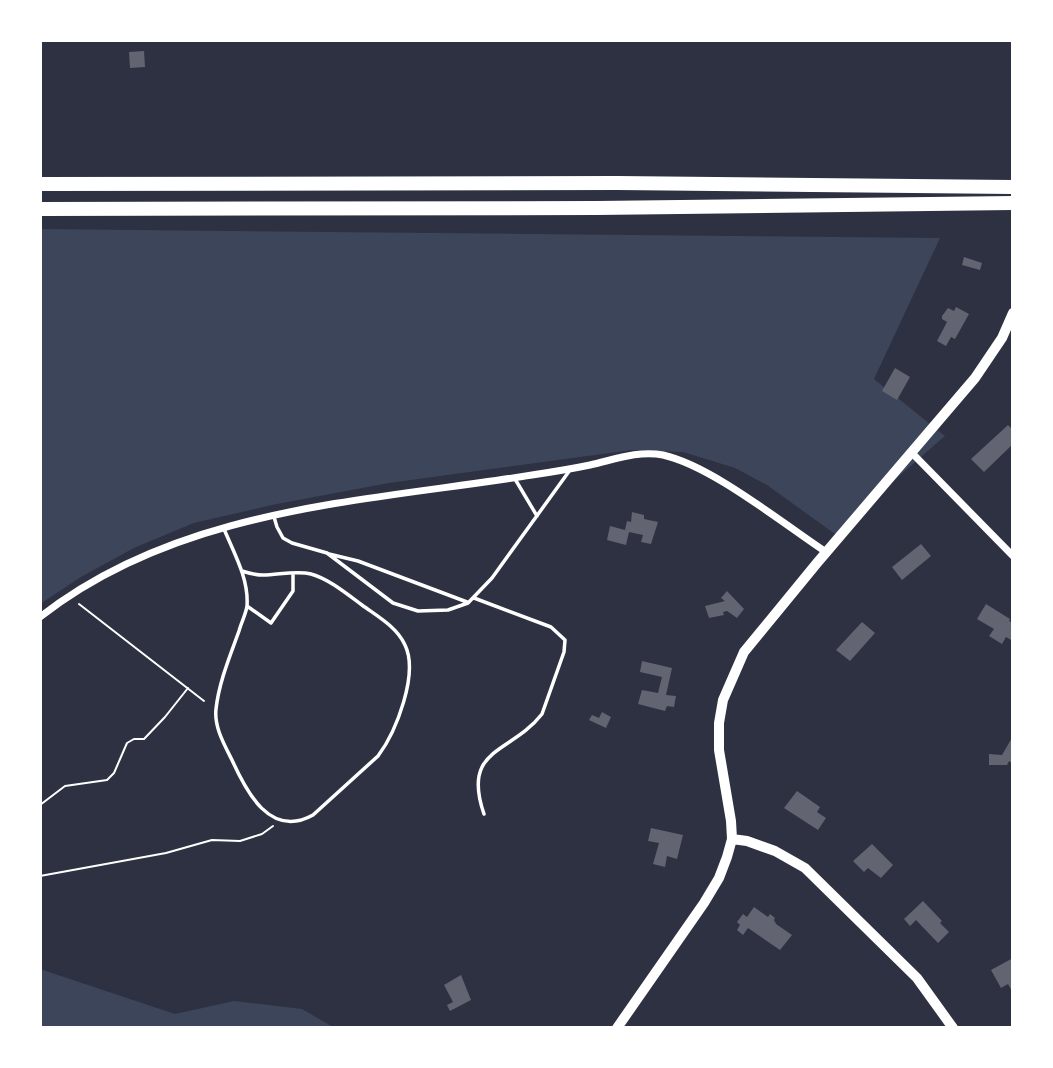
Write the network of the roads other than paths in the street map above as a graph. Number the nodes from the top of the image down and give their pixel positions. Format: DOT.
graph roads {
  1 [pos="40,184"];
  2 [pos="1013,187"];
  3 [pos="1013,203"];
  4 [pos="40,209"];
  5 [pos="1013,313"];
  6 [pos="912,453"];
  7 [pos="571,469"];
  8 [pos="515,478"];
  9 [pos="274,515"];
  10 [pos="537,516"];
  11 [pos="223,527"];
  12 [pos="826,552"];
  13 [pos="327,553"];
  14 [pos="1013,556"];
  15 [pos="242,571"];
  16 [pos="293,573"];
  17 [pos="474,598"];
  18 [pos="468,603"];
  19 [pos="247,606"];
  20 [pos="40,617"];
  21 [pos="484,814"];
  22 [pos="732,839"];
  23 [pos="617,1028"];
  24 [pos="954,1028"];
  1 -- 2 [label="highway"];
  3 -- 4 [label="highway"];
  5 -- 6 [label="street"];
  6 -- 12 [label="street"];
  6 -- 14 [label="street"];
  7 -- 8 [label="street"];
  7 -- 10 [label="lane"];
  7 -- 12 [label="street"];
  8 -- 9 [label="street"];
  8 -- 10 [label="lane"];
  9 -- 11 [label="street"];
  9 -- 13 [label="lane"];
  10 -- 17 [label="lane"];
  11 -- 15 [label="lane"];
  11 -- 20 [label="street"];
  12 -- 22 [label="street"];
  13 -- 18 [label="lane"];
  13 -- 18 [label="lane"];
  15 -- 16 [label="lane"];
  15 -- 19 [label="lane"];
  16 -- 19 [label="lane"];
  16 -- 19 [label="lane"];
  17 -- 18 [label="lane"];
  17 -- 21 [label="lane"];
  22 -- 23 [label="street"];
  22 -- 24 [label="street"];
}
